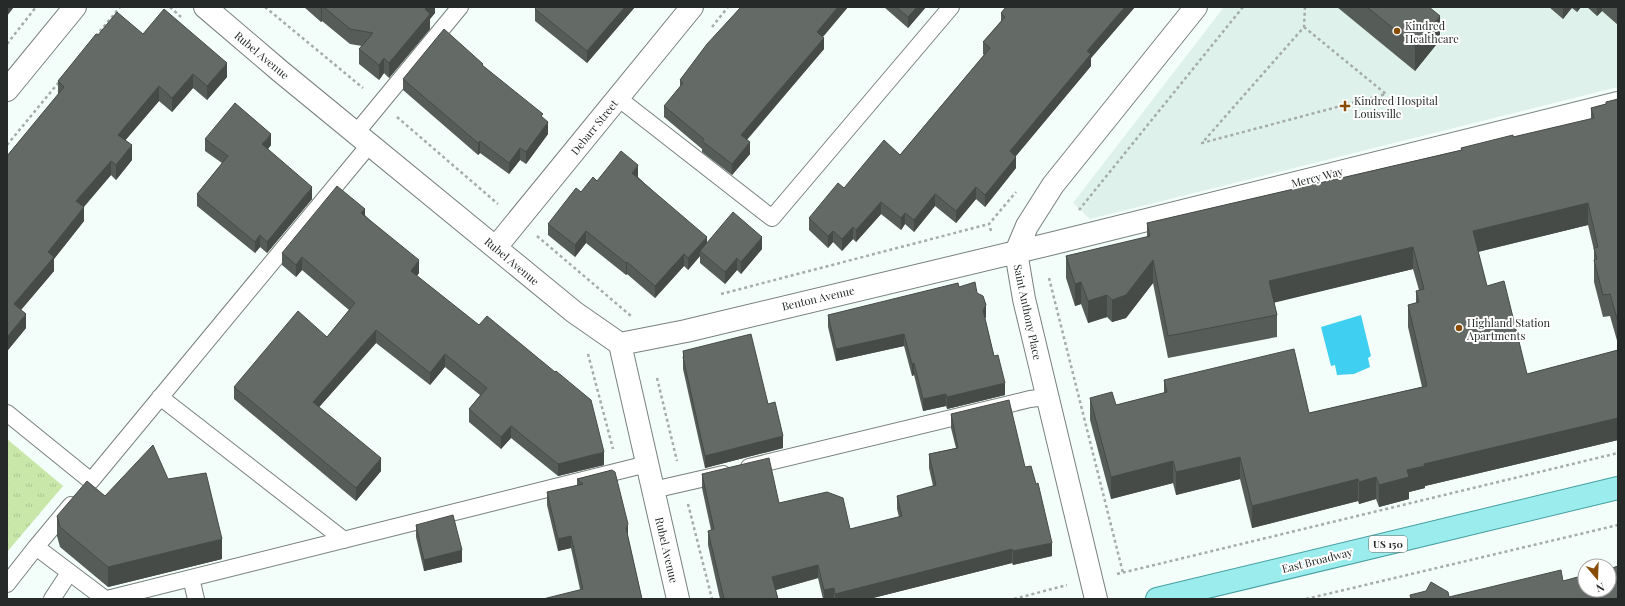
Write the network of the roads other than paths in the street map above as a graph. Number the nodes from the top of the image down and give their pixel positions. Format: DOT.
graph roads {
  1 [pos="75,7"];
  2 [pos="205,7"];
  3 [pos="460,7"];
  4 [pos="692,7"];
  5 [pos="951,7"];
  6 [pos="1196,7"];
  7 [pos="7,90"];
  8 [pos="618,98"];
  9 [pos="1618,103"];
  10 [pos="363,139"];
  11 [pos="496,247"];
  12 [pos="1006,254"];
  13 [pos="620,344"];
  14 [pos="160,397"];
  15 [pos="1047,397"];
  16 [pos="7,413"];
  17 [pos="647,464"];
  18 [pos="91,481"];
  19 [pos="1618,488"];
  20 [pos="653,490"];
  21 [pos="344,540"];
  22 [pos="36,547"];
  23 [pos="69,573"];
  24 [pos="191,578"];
  25 [pos="7,584"];
  26 [pos="1093,589"];
  27 [pos="52,599"];
  28 [pos="106,599"];
  29 [pos="196,599"];
  30 [pos="678,599"];
  31 [pos="1157,599"];
  1 -- 7 [label="street"];
  2 -- 10 [label="street, Rubel Avenue"];
  3 -- 10 [label="lane"];
  4 -- 8 [label="street, Debarr Street"];
  5 -- 8 [label="lane"];
  6 -- 12 [label="street, Saint Anthony Place"];
  8 -- 11 [label="street, Debarr Street"];
  9 -- 12 [label="street, Mercy Way"];
  10 -- 11 [label="street, Rubel Avenue"];
  10 -- 14 [label="lane"];
  11 -- 13 [label="street, Rubel Avenue"];
  12 -- 13 [label="street, Benton Avenue"];
  12 -- 15 [label="street, Saint Anthony Place"];
  13 -- 17 [label="street, Rubel Avenue"];
  14 -- 18 [label="lane"];
  14 -- 21 [label="lane"];
  15 -- 20 [label="lane"];
  15 -- 26 [label="street, Saint Anthony Place"];
  16 -- 18 [label="lane"];
  17 -- 20 [label="street, Rubel Avenue"];
  17 -- 21 [label="lane"];
  18 -- 22 [label="lane"];
  19 -- 31 [label="main road, East Broadway / US 150"];
  20 -- 30 [label="street, Rubel Avenue"];
  21 -- 24 [label="lane"];
  22 -- 23 [label="lane"];
  22 -- 25 [label="lane"];
  23 -- 27 [label="lane"];
  23 -- 28 [label="lane"];
  24 -- 28 [label="lane"];
  24 -- 29 [label="lane"];
}
